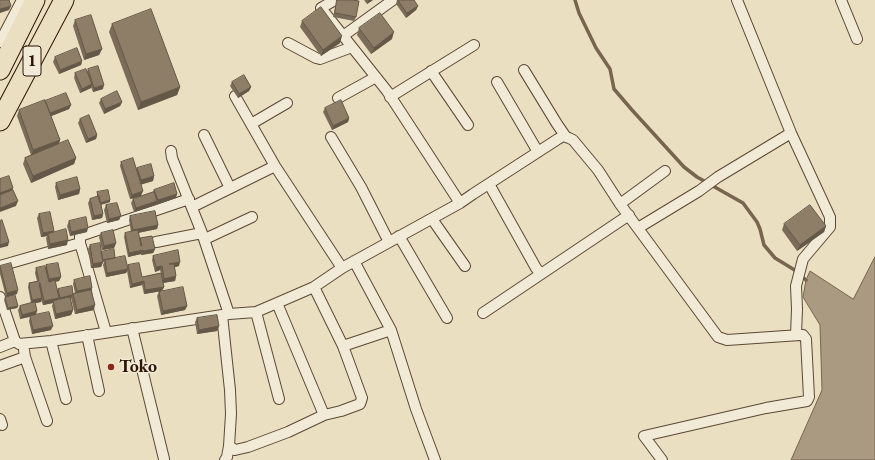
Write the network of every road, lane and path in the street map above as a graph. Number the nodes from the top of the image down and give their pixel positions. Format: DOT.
graph roads {
  1 [pos="22,0"];
  2 [pos="36,0"];
  3 [pos="64,0"];
  4 [pos="335,0"];
  5 [pos="393,0"];
  6 [pos="737,0"];
  7 [pos="841,0"];
  8 [pos="343,36"];
  9 [pos="857,39"];
  10 [pos="0,42"];
  11 [pos="288,43"];
  12 [pos="474,45"];
  13 [pos="352,47"];
  14 [pos="0,70"];
  15 [pos="524,70"];
  16 [pos="431,71"];
  17 [pos="376,77"];
  18 [pos="497,82"];
  19 [pos="235,96"];
  20 [pos="390,96"];
  21 [pos="338,98"];
  22 [pos="287,103"];
  23 [pos="0,121"];
  24 [pos="251,124"];
  25 [pos="468,125"];
  26 [pos="791,133"];
  27 [pos="204,135"];
  28 [pos="566,136"];
  29 [pos="331,137"];
  30 [pos="171,150"];
  31 [pos="538,152"];
  32 [pos="275,166"];
  33 [pos="665,171"];
  34 [pos="489,184"];
  35 [pos="230,188"];
  36 [pos="191,203"];
  37 [pos="460,203"];
  38 [pos="620,204"];
  39 [pos="629,215"];
  40 [pos="252,217"];
  41 [pos="432,219"];
  42 [pos="638,228"];
  43 [pos="203,236"];
  44 [pos="399,236"];
  45 [pos="156,242"];
  46 [pos="390,242"];
  47 [pos="80,243"];
  48 [pos="354,261"];
  49 [pos="0,266"];
  50 [pos="465,266"];
  51 [pos="342,268"];
  52 [pos="541,274"];
  53 [pos="314,287"];
  54 [pos="1,300"];
  55 [pos="277,303"];
  56 [pos="256,312"];
  57 [pos="483,313"];
  58 [pos="225,314"];
  59 [pos="447,318"];
  60 [pos="132,328"];
  61 [pos="391,330"];
  62 [pos="106,332"];
  63 [pos="87,335"];
  64 [pos="796,335"];
  65 [pos="51,341"];
  66 [pos="19,343"];
  67 [pos="343,346"];
  68 [pos="0,347"];
  69 [pos="26,357"];
  70 [pos="0,366"];
  71 [pos="99,392"];
  72 [pos="66,399"];
  73 [pos="279,399"];
  74 [pos="324,415"];
  75 [pos="47,421"];
  76 [pos="229,446"];
  77 [pos="164,459"];
  78 [pos="225,460"];
  79 [pos="435,460"];
  80 [pos="662,460"];
  1 -- 10 [label="street"];
  2 -- 14 [label="highway, 1"];
  3 -- 23 [label="highway, 1"];
  4 -- 8 [label="street"];
  5 -- 8 [label="street"];
  6 -- 26 [label="street"];
  7 -- 9 [label="street"];
  8 -- 13 [label="street"];
  11 -- 13 [label="street"];
  12 -- 16 [label="street"];
  13 -- 17 [label="street"];
  15 -- 28 [label="street"];
  16 -- 20 [label="street"];
  16 -- 25 [label="street"];
  17 -- 20 [label="street"];
  17 -- 21 [label="street"];
  18 -- 31 [label="street"];
  19 -- 24 [label="street"];
  20 -- 37 [label="street"];
  22 -- 24 [label="street"];
  24 -- 32 [label="street"];
  26 -- 42 [label="street"];
  26 -- 64 [label="street"];
  27 -- 35 [label="street"];
  28 -- 31 [label="street"];
  28 -- 38 [label="street"];
  29 -- 46 [label="street"];
  30 -- 36 [label="street"];
  31 -- 34 [label="street"];
  32 -- 35 [label="street"];
  32 -- 51 [label="street"];
  33 -- 38 [label="street"];
  34 -- 37 [label="street"];
  34 -- 52 [label="street"];
  35 -- 36 [label="street"];
  36 -- 43 [label="street"];
  36 -- 47 [label="street"];
  37 -- 41 [label="street"];
  38 -- 39 [label="street"];
  39 -- 42 [label="street"];
  39 -- 52 [label="street"];
  40 -- 43 [label="street"];
  41 -- 44 [label="street"];
  41 -- 50 [label="street"];
  42 -- 64 [label="street"];
  43 -- 45 [label="street"];
  43 -- 58 [label="street"];
  44 -- 46 [label="street"];
  44 -- 59 [label="street"];
  46 -- 48 [label="street"];
  47 -- 49 [label="street"];
  47 -- 62 [label="street"];
  48 -- 51 [label="street"];
  48 -- 61 [label="street"];
  51 -- 53 [label="street"];
  52 -- 57 [label="street"];
  53 -- 55 [label="street"];
  53 -- 67 [label="street"];
  54 -- 66 [label="street"];
  55 -- 56 [label="street"];
  55 -- 74 [label="street"];
  56 -- 58 [label="street"];
  56 -- 73 [label="street"];
  58 -- 60 [label="street"];
  58 -- 76 [label="street"];
  60 -- 62 [label="street"];
  60 -- 77 [label="street"];
  61 -- 67 [label="street"];
  61 -- 79 [label="street"];
  62 -- 63 [label="street"];
  63 -- 65 [label="street"];
  63 -- 71 [label="street"];
  64 -- 80 [label="street"];
  65 -- 66 [label="street"];
  65 -- 72 [label="street"];
  66 -- 68 [label="street"];
  66 -- 69 [label="street"];
  67 -- 74 [label="street"];
  69 -- 70 [label="street"];
  69 -- 75 [label="street"];
  74 -- 76 [label="street"];
  76 -- 78 [label="street"];
}
